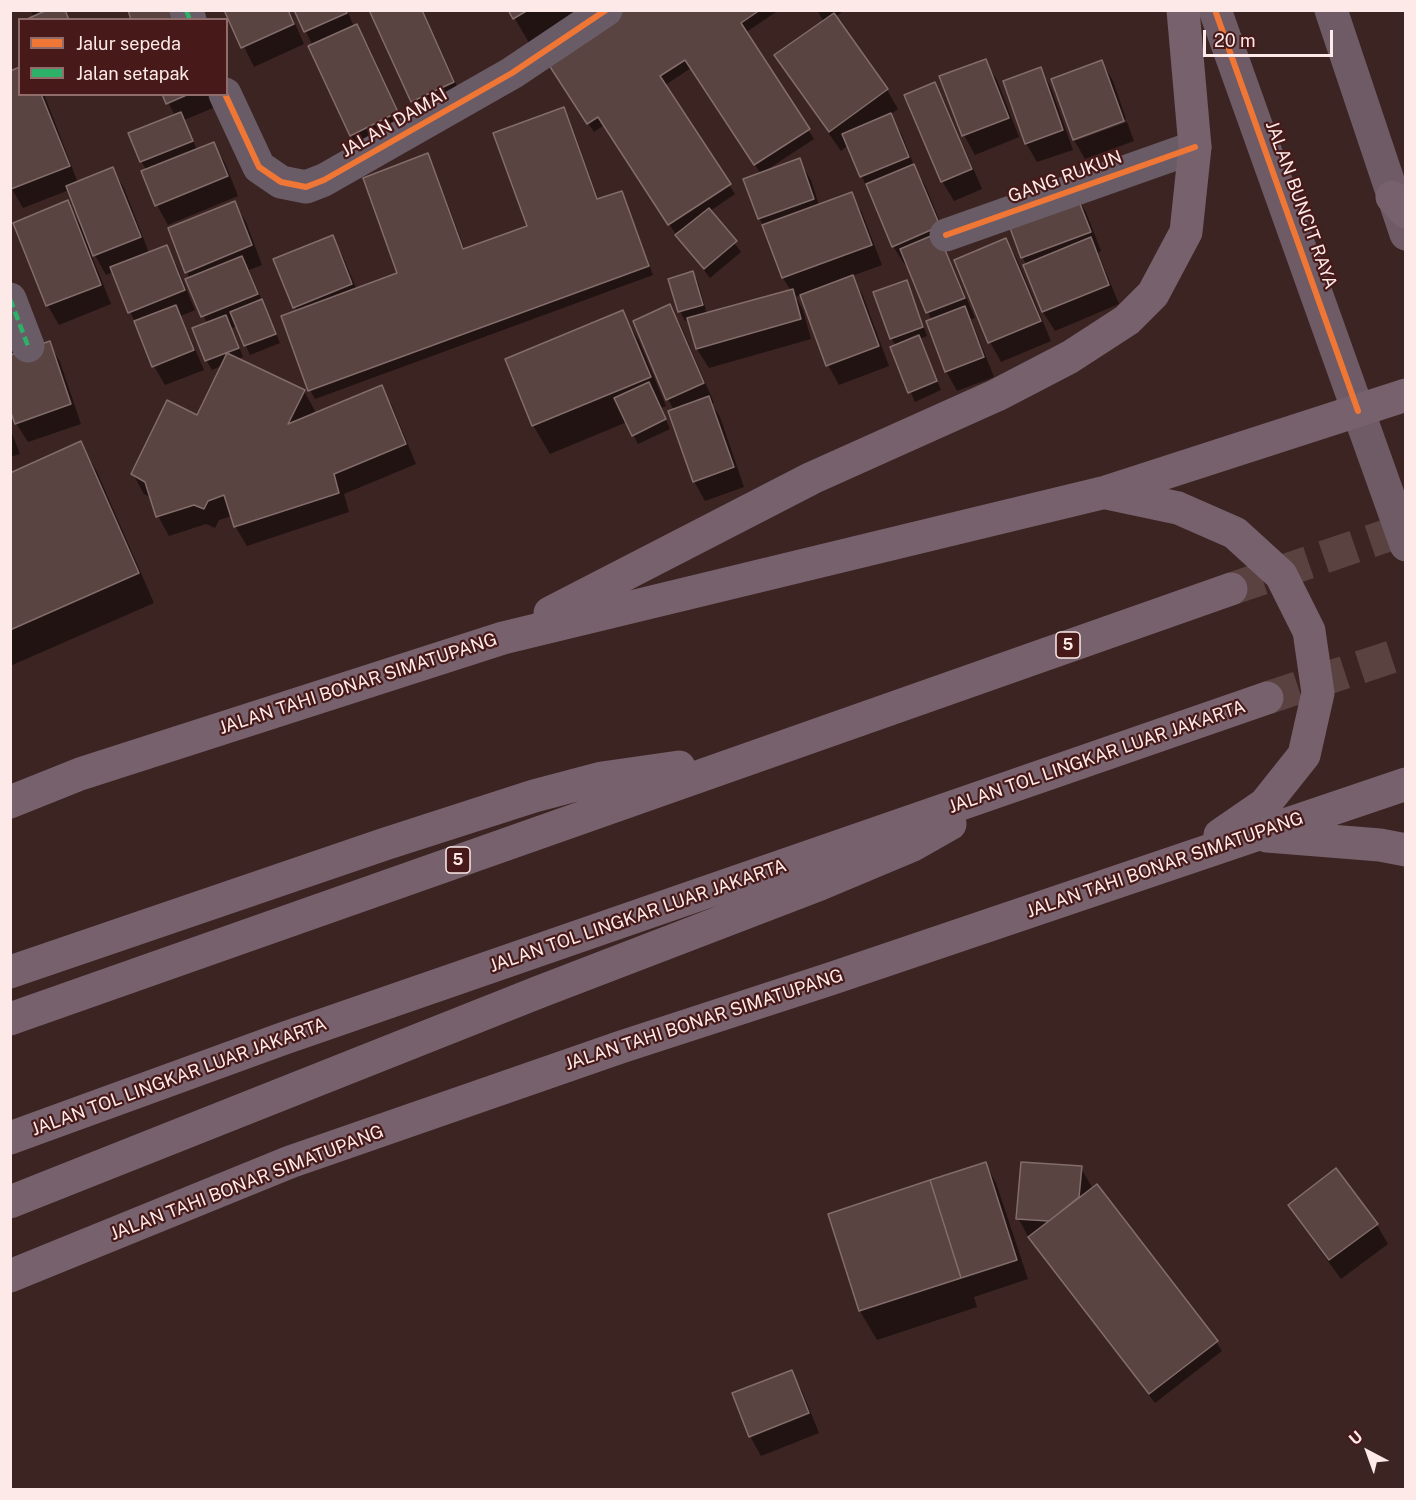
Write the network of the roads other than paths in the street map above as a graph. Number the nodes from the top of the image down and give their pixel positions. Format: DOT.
graph roads {
  1 [pos="606,10"];
  2 [pos="1184,10"];
  3 [pos="1215,10"];
  4 [pos="1331,10"];
  5 [pos="226,96"];
  6 [pos="1195,147"];
  7 [pos="1399,204"];
  8 [pos="1406,234"];
  9 [pos="946,235"];
  10 [pos="10,299"];
  11 [pos="28,346"];
  12 [pos="1406,396"];
  13 [pos="1358,411"];
  14 [pos="1106,492"];
  15 [pos="1406,545"];
  16 [pos="1232,589"];
  17 [pos="503,638"];
  18 [pos="1267,698"];
  19 [pos="753,755"];
  20 [pos="1030,780"];
  21 [pos="1406,784"];
  22 [pos="10,802"];
  23 [pos="1255,835"];
  24 [pos="1406,850"];
  25 [pos="1189,856"];
  26 [pos="10,972"];
  27 [pos="10,1018"];
  28 [pos="10,1138"];
  29 [pos="10,1202"];
  30 [pos="10,1276"];
  1 -- 5 [label="street, JALAN DAMAI"];
  2 -- 6 [label="highway"];
  3 -- 13 [label="main road, JALAN BUNCIT RAYA"];
  4 -- 7 [label="main road"];
  6 -- 9 [label="street, GANG RUKUN"];
  6 -- 17 [label="highway"];
  7 -- 8 [label="main road"];
  10 -- 11 [label="street"];
  12 -- 13 [label="highway, JALAN TAHI BONAR SIMATUPANG"];
  13 -- 14 [label="highway, JALAN TAHI BONAR SIMATUPANG"];
  13 -- 15 [label="main road, JALAN BUNCIT RAYA"];
  14 -- 17 [label="highway, JALAN TAHI BONAR SIMATUPANG"];
  14 -- 25 [label="highway"];
  16 -- 19 [label="highway, 5"];
  17 -- 22 [label="highway, JALAN TAHI BONAR SIMATUPANG"];
  18 -- 20 [label="highway, JALAN TOL LINGKAR LUAR JAKARTA"];
  19 -- 26 [label="highway"];
  19 -- 27 [label="highway, 5"];
  20 -- 28 [label="highway, JALAN TOL LINGKAR LUAR JAKARTA"];
  20 -- 29 [label="highway"];
  21 -- 23 [label="highway, JALAN TAHI BONAR SIMATUPANG"];
  23 -- 24 [label="highway"];
  23 -- 25 [label="highway, JALAN TAHI BONAR SIMATUPANG"];
  25 -- 30 [label="highway, JALAN TAHI BONAR SIMATUPANG"];
}
